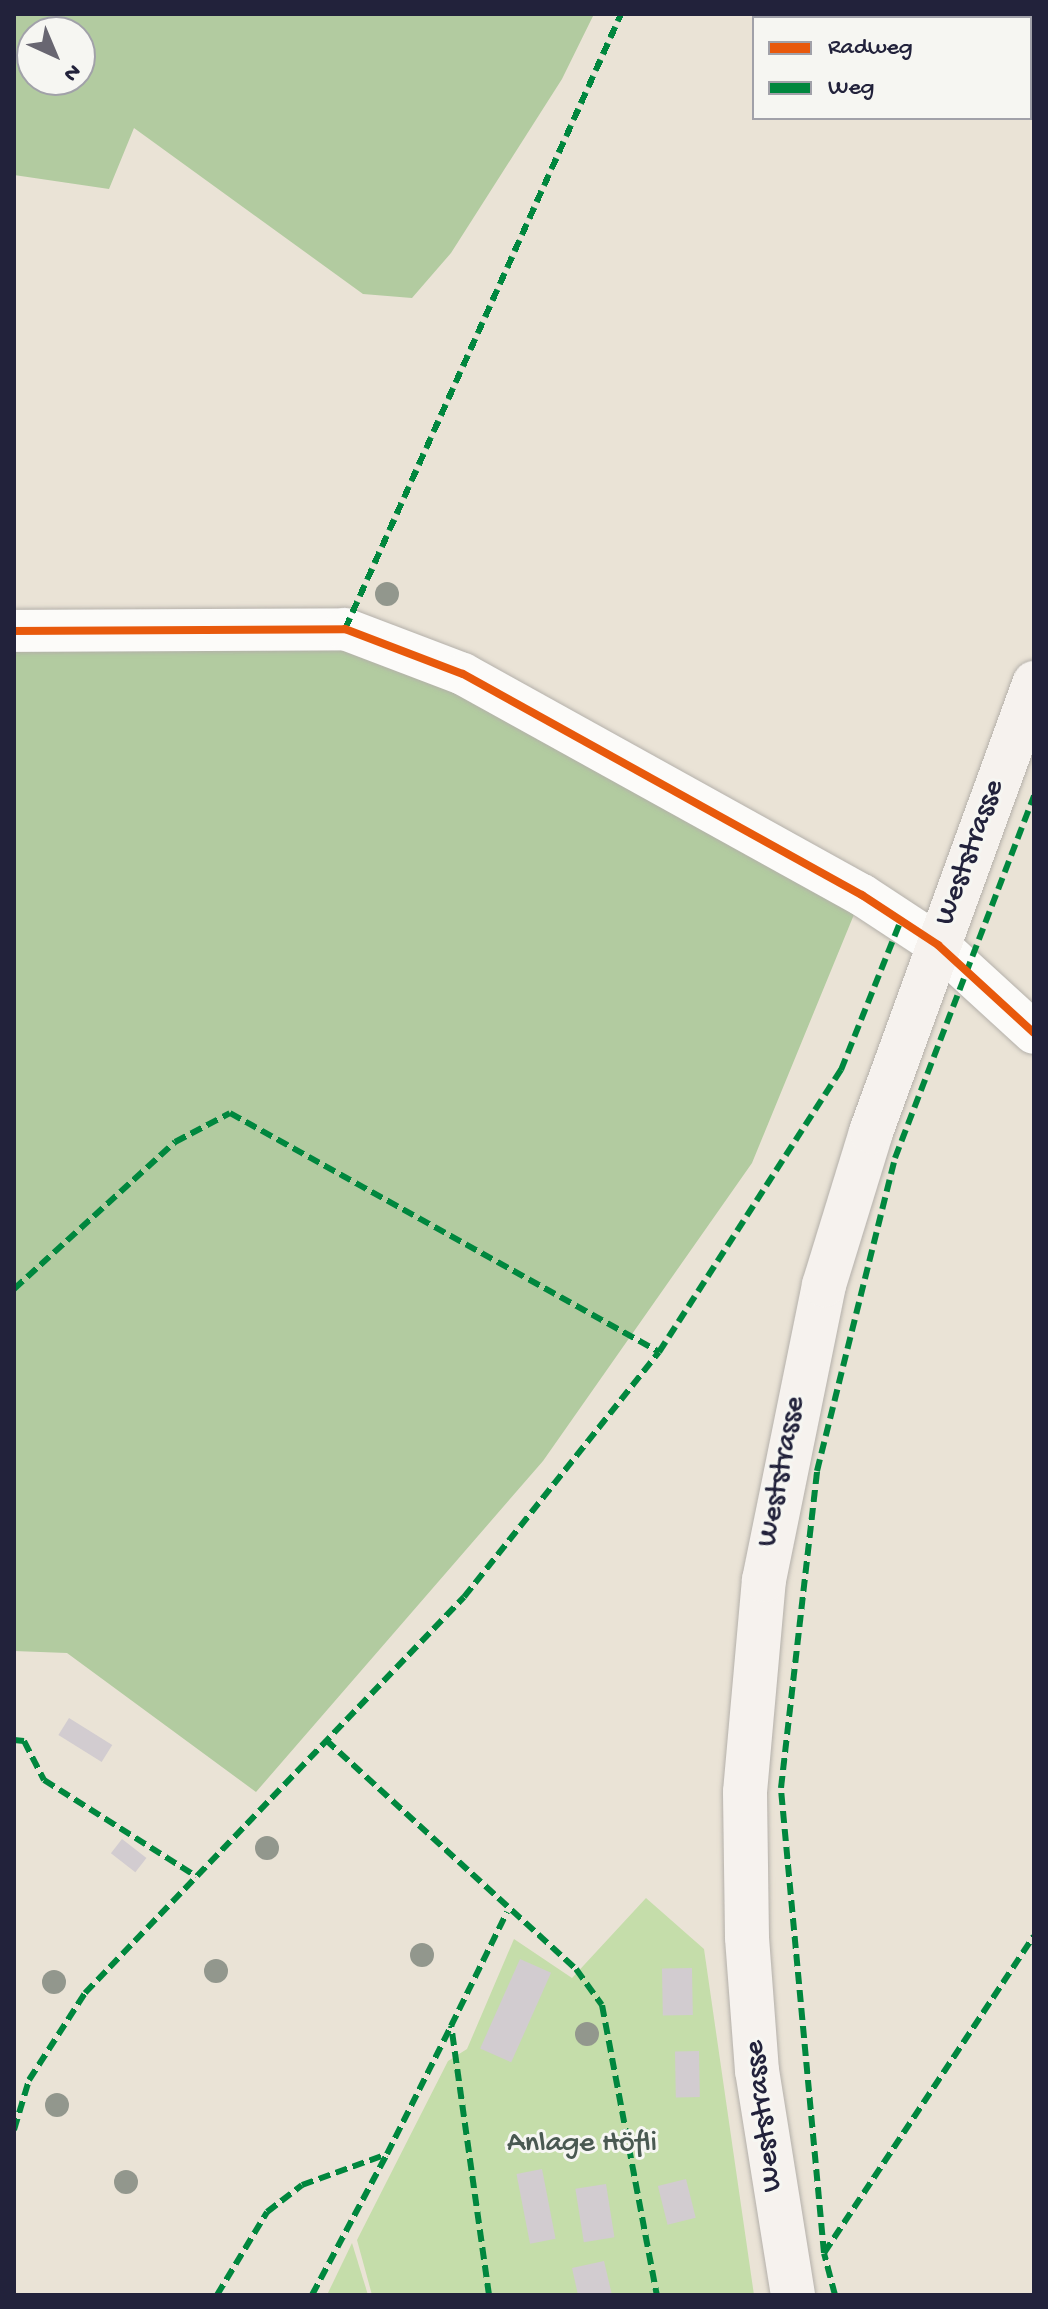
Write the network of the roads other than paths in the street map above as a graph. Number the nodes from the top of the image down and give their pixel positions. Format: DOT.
graph roads {
  1 [pos="14,631"];
  2 [pos="1034,683"];
  3 [pos="938,945"];
  4 [pos="1034,1033"];
  5 [pos="793,2295"];
  1 -- 3 [label="street"];
  2 -- 3 [label="main road, Weststrasse"];
  3 -- 4 [label="street"];
  3 -- 5 [label="main road, Weststrasse"];
}
